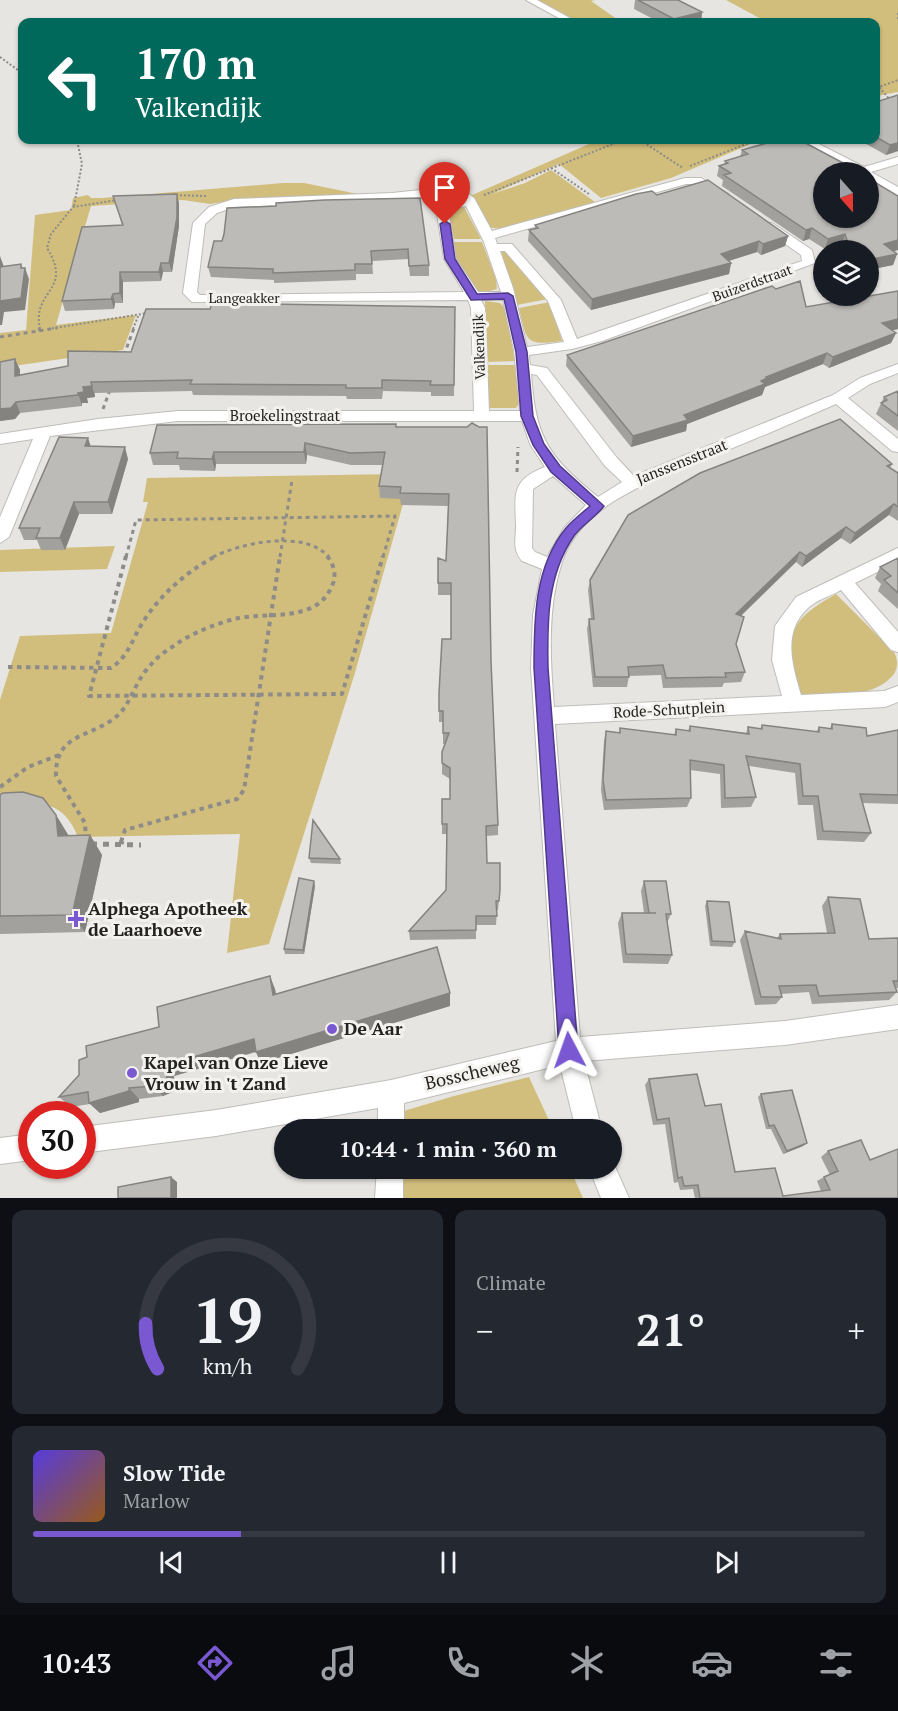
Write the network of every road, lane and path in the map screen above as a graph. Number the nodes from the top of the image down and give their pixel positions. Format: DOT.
graph roads {
  1 [pos="530,0"];
  2 [pos="898,13"];
  3 [pos="564,18"];
  4 [pos="898,19"];
  5 [pos="0,57"];
  6 [pos="18,70"];
  7 [pos="898,80"];
  8 [pos="880,87"];
  9 [pos="880,88"];
  10 [pos="891,102"];
  11 [pos="79,144"];
  12 [pos="612,144"];
  13 [pos="646,144"];
  14 [pos="746,144"];
  15 [pos="811,144"];
  16 [pos="898,160"];
  17 [pos="845,162"];
  18 [pos="879,167"];
  19 [pos="551,168"];
  20 [pos="879,181"];
  21 [pos="898,192"];
  22 [pos="168,195"];
  23 [pos="126,200"];
  24 [pos="469,200"];
  25 [pos="733,201"];
  26 [pos="602,203"];
  27 [pos="229,204"];
  28 [pos="74,207"];
  29 [pos="760,221"];
  30 [pos="490,242"];
  31 [pos="508,296"];
  32 [pos="474,298"];
  33 [pos="157,312"];
  34 [pos="139,314"];
  35 [pos="40,331"];
  36 [pos="0,337"];
  37 [pos="572,345"];
  38 [pos="522,352"];
  39 [pos="123,358"];
  40 [pos="898,368"];
  41 [pos="523,369"];
  42 [pos="114,380"];
  43 [pos="838,398"];
  44 [pos="482,416"];
  45 [pos="527,416"];
  46 [pos="98,424"];
  47 [pos="44,432"];
  48 [pos="0,439"];
  49 [pos="518,443"];
  50 [pos="898,447"];
  51 [pos="555,469"];
  52 [pos="292,480"];
  53 [pos="529,482"];
  54 [pos="631,482"];
  55 [pos="598,506"];
  56 [pos="286,518"];
  57 [pos="0,537"];
  58 [pos="282,543"];
  59 [pos="898,554"];
  60 [pos="553,565"];
  61 [pos="844,582"];
  62 [pos="271,616"];
  63 [pos="898,645"];
  64 [pos="8,667"];
  65 [pos="97,668"];
  66 [pos="898,694"];
  67 [pos="259,695"];
  68 [pos="132,696"];
  69 [pos="794,703"];
  70 [pos="544,716"];
  71 [pos="59,755"];
  72 [pos="0,787"];
  73 [pos="121,844"];
  74 [pos="141,845"];
  75 [pos="898,1017"];
  76 [pos="569,1050"];
  77 [pos="391,1093"];
  78 [pos="390,1119"];
  79 [pos="585,1119"];
  80 [pos="96,1138"];
  81 [pos="18,1149"];
  82 [pos="0,1151"];
  83 [pos="390,1179"];
  84 [pos="607,1179"];
  85 [pos="389,1198"];
  86 [pos="615,1198"];
  1 -- 3 [label="street"];
  2 -- 4 [label="path"];
  5 -- 6 [label="path"];
  7 -- 8 [label="path"];
  9 -- 10 [label="path"];
  11 -- 28 [label="path"];
  12 -- 19 [label="path"];
  13 -- 14 [label="path"];
  15 -- 17 [label="street"];
  16 -- 18 [label="street"];
  19 -- 24 [label="path"];
  19 -- 26 [label="path"];
  20 -- 21 [label="street"];
  22 -- 27 [label="path"];
  23 -- 28 [label="path"];
  24 -- 27 [label="street, Langeakker"];
  24 -- 30 [label="street"];
  24 -- 32 [label="street, Valkendijk"];
  25 -- 26 [label="street"];
  26 -- 30 [label="street"];
  27 -- 32 [label="street, Langeakker"];
  28 -- 35 [label="path"];
  29 -- 37 [label="street, Buizerdstraat"];
  30 -- 31 [label="street"];
  30 -- 37 [label="street"];
  31 -- 32 [label="street, Langeakker"];
  31 -- 38 [label="street"];
  32 -- 44 [label="street, Valkendijk"];
  33 -- 34 [label="path"];
  34 -- 35 [label="path"];
  34 -- 39 [label="path"];
  35 -- 36 [label="path"];
  37 -- 38 [label="street, Buizerdstraat"];
  38 -- 41 [label="street"];
  40 -- 43 [label="street, Janssensstraat"];
  41 -- 45 [label="street"];
  41 -- 54 [label="street"];
  42 -- 46 [label="path"];
  43 -- 50 [label="street"];
  43 -- 54 [label="street, Janssensstraat"];
  44 -- 45 [label="street, Broekelingstraat"];
  44 -- 46 [label="street, Broekelingstraat"];
  45 -- 51 [label="street"];
  46 -- 47 [label="street, Broekelingstraat"];
  47 -- 48 [label="street, Broekelingstraat"];
  47 -- 57 [label="street"];
  49 -- 53 [label="path"];
  51 -- 53 [label="street"];
  51 -- 55 [label="street"];
  52 -- 56 [label="path"];
  53 -- 60 [label="street"];
  54 -- 55 [label="street, Janssensstraat"];
  55 -- 60 [label="street, Janssensstraat"];
  56 -- 58 [label="path"];
  56 -- 65 [label="path"];
  56 -- 67 [label="path"];
  58 -- 62 [label="path"];
  58 -- 62 [label="path"];
  58 -- 65 [label="path"];
  59 -- 61 [label="street"];
  60 -- 70 [label="street, Janssensstraat"];
  61 -- 63 [label="street"];
  61 -- 69 [label="street"];
  62 -- 67 [label="path"];
  62 -- 68 [label="path"];
  64 -- 65 [label="path"];
  65 -- 68 [label="path"];
  66 -- 69 [label="street, Rode-Schutplein"];
  67 -- 68 [label="path"];
  67 -- 73 [label="path"];
  68 -- 71 [label="path"];
  69 -- 70 [label="street, Rode-Schutplein"];
  70 -- 76 [label="street, Janssensstraat"];
  71 -- 72 [label="path"];
  71 -- 73 [label="path"];
  73 -- 74 [label="path"];
  75 -- 76 [label="street, Bosscheweg"];
  76 -- 77 [label="street, Bosscheweg"];
  76 -- 79 [label="street, Janssensstraat"];
  77 -- 78 [label="street"];
  77 -- 80 [label="street, Bosscheweg"];
  81 -- 82 [label="street"];
  83 -- 85 [label="street"];
  84 -- 86 [label="street"];
}
